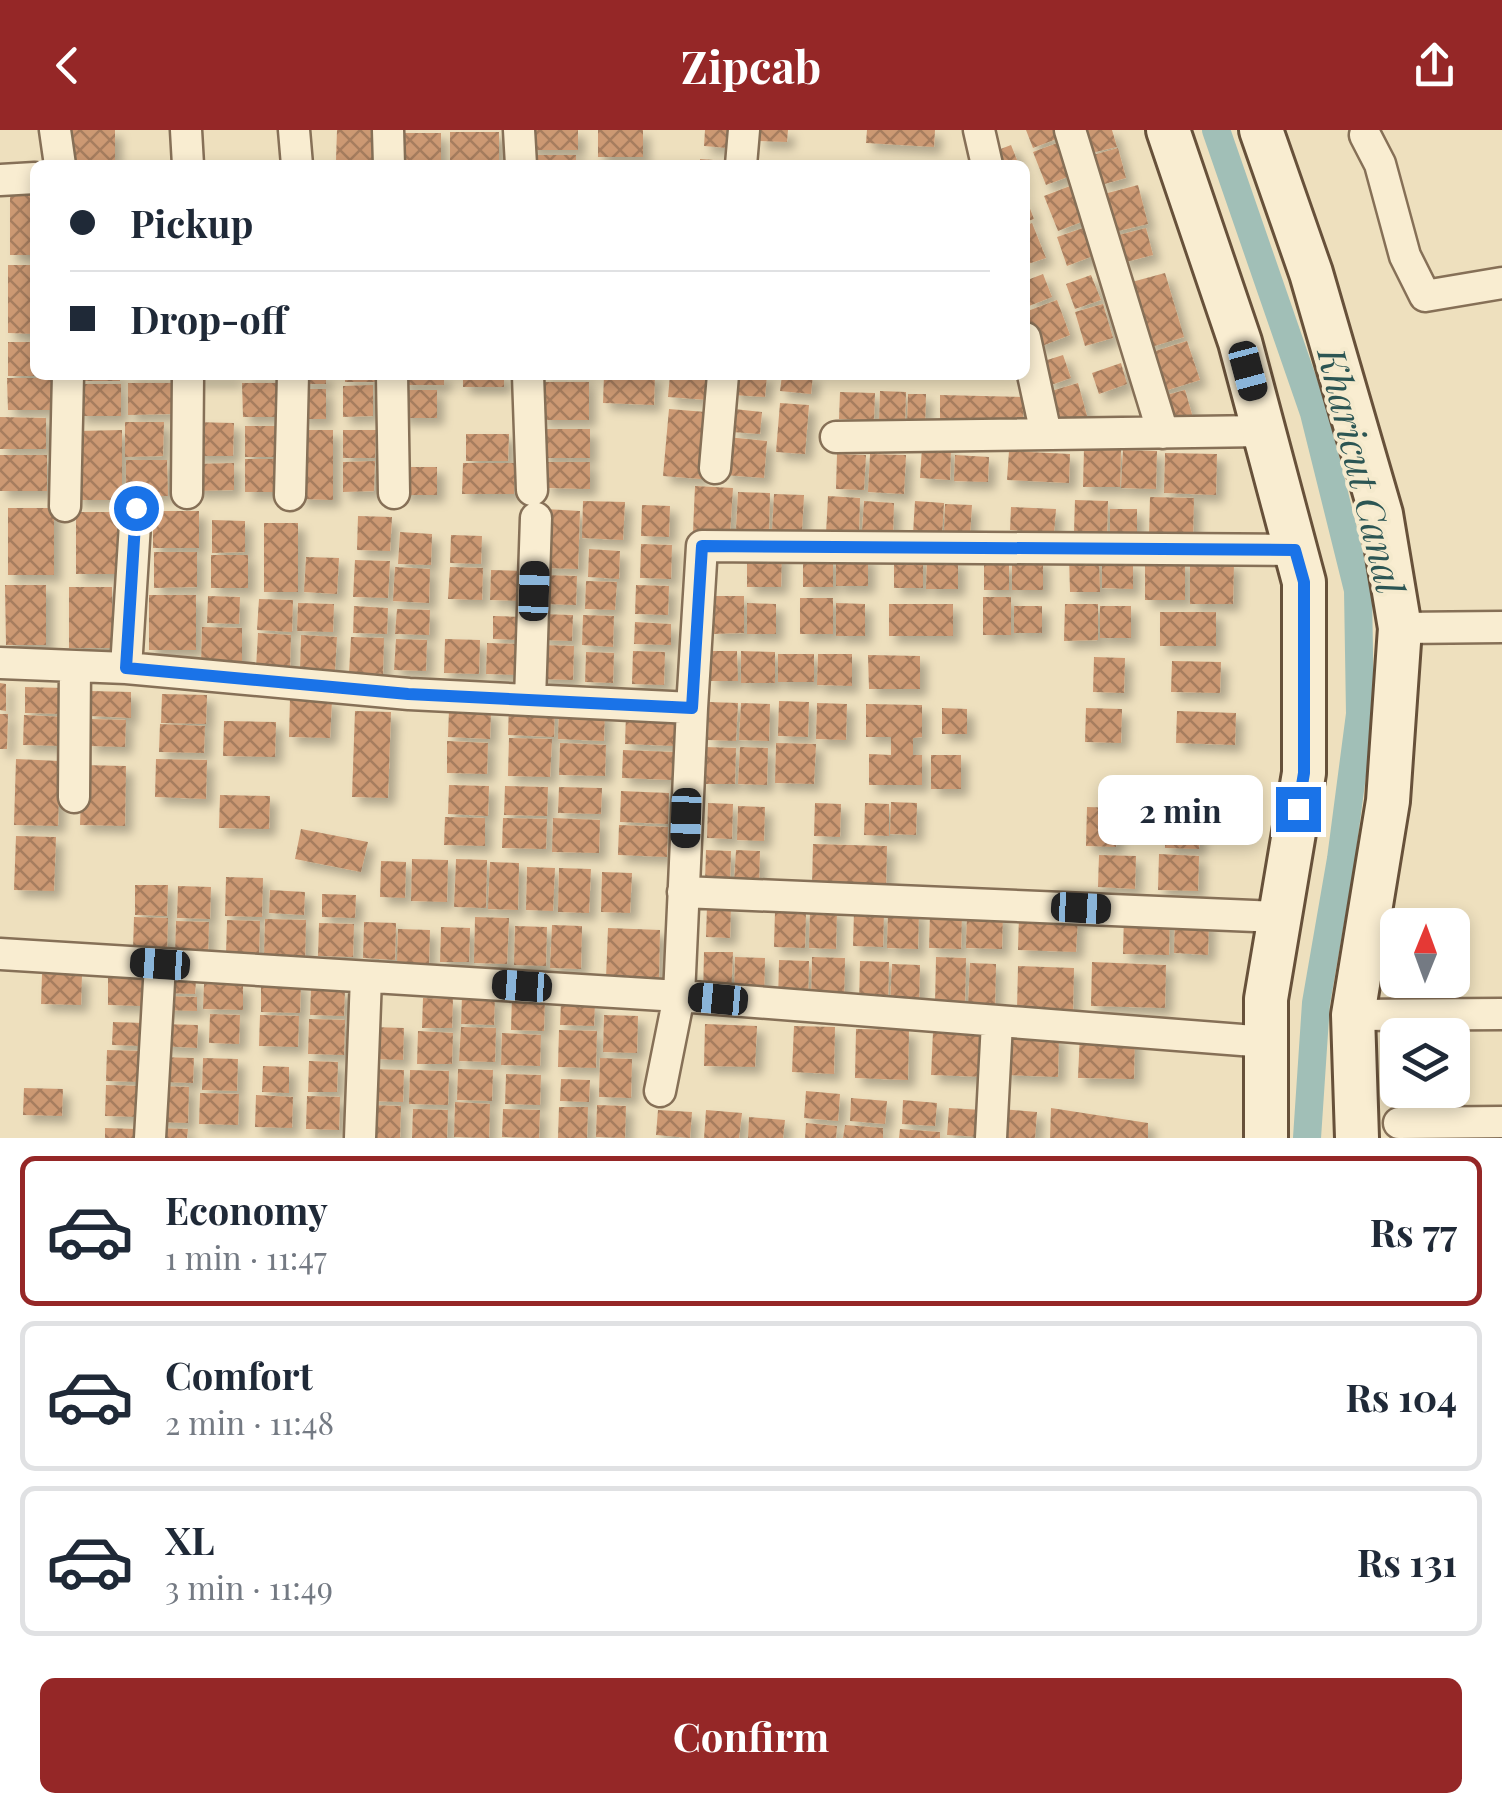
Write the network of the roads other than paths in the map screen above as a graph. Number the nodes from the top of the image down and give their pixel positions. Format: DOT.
graph roads {
  1 [pos="55,130"];
  2 [pos="186,130"];
  3 [pos="294,130"];
  4 [pos="388,130"];
  5 [pos="519,130"];
  6 [pos="744,130"];
  7 [pos="979,130"];
  8 [pos="1070,130"];
  9 [pos="1168,130"];
  10 [pos="1261,130"];
  11 [pos="1365,136"];
  12 [pos="59,160"];
  13 [pos="188,160"];
  14 [pos="297,160"];
  15 [pos="389,160"];
  16 [pos="521,160"];
  17 [pos="741,160"];
  18 [pos="986,160"];
  19 [pos="30,178"];
  20 [pos="0,180"];
  21 [pos="1502,283"];
  22 [pos="1030,361"];
  23 [pos="68,380"];
  24 [pos="188,380"];
  25 [pos="293,380"];
  26 [pos="392,380"];
  27 [pos="528,380"];
  28 [pos="723,380"];
  29 [pos="1264,431"];
  30 [pos="1162,433"];
  31 [pos="1046,434"];
  32 [pos="836,437"];
  33 [pos="715,468"];
  34 [pos="187,492"];
  35 [pos="394,493"];
  36 [pos="290,495"];
  37 [pos="65,506"];
  38 [pos="136,508"];
  39 [pos="1295,550"];
  40 [pos="1502,627"];
  41 [pos="1400,628"];
  42 [pos="0,663"];
  43 [pos="75,667"];
  44 [pos="126,668"];
  45 [pos="530,700"];
  46 [pos="692,708"];
  47 [pos="74,797"];
  48 [pos="683,892"];
  49 [pos="1280,917"];
  50 [pos="0,954"];
  51 [pos="160,964"];
  52 [pos="366,976"];
  53 [pos="678,996"];
  54 [pos="1502,1014"];
  55 [pos="1353,1015"];
  56 [pos="997,1022"];
  57 [pos="1266,1042"];
  58 [pos="660,1092"];
  59 [pos="1502,1122"];
  60 [pos="1399,1123"];
  61 [pos="150,1138"];
  62 [pos="360,1138"];
  63 [pos="992,1138"];
  64 [pos="1266,1138"];
  65 [pos="1356,1138"];
  1 -- 12 [label="street"];
  2 -- 13 [label="street"];
  3 -- 14 [label="street"];
  4 -- 15 [label="street"];
  5 -- 16 [label="street"];
  6 -- 17 [label="street"];
  7 -- 18 [label="street"];
  8 -- 30 [label="street"];
  9 -- 29 [label="street"];
  10 -- 41 [label="street"];
  11 -- 21 [label="street"];
  19 -- 20 [label="street"];
  22 -- 31 [label="street"];
  23 -- 37 [label="street"];
  24 -- 34 [label="street"];
  25 -- 36 [label="street"];
  26 -- 35 [label="street"];
  27 -- 45 [label="street"];
  28 -- 33 [label="street"];
  29 -- 30 [label="street"];
  29 -- 39 [label="street"];
  30 -- 31 [label="street"];
  31 -- 32 [label="street"];
  38 -- 44 [label="street"];
  39 -- 46 [label="street"];
  39 -- 49 [label="street"];
  40 -- 41 [label="street"];
  41 -- 55 [label="street"];
  42 -- 43 [label="street"];
  43 -- 44 [label="street"];
  43 -- 47 [label="street"];
  44 -- 45 [label="street"];
  45 -- 46 [label="street"];
  46 -- 48 [label="street"];
  48 -- 49 [label="street"];
  48 -- 53 [label="street"];
  49 -- 57 [label="street"];
  50 -- 51 [label="street"];
  51 -- 52 [label="street"];
  51 -- 61 [label="street"];
  52 -- 53 [label="street"];
  52 -- 62 [label="street"];
  53 -- 56 [label="street"];
  53 -- 58 [label="street"];
  54 -- 55 [label="street"];
  55 -- 65 [label="street"];
  56 -- 57 [label="street"];
  56 -- 63 [label="street"];
  57 -- 64 [label="street"];
  59 -- 60 [label="street"];
}
